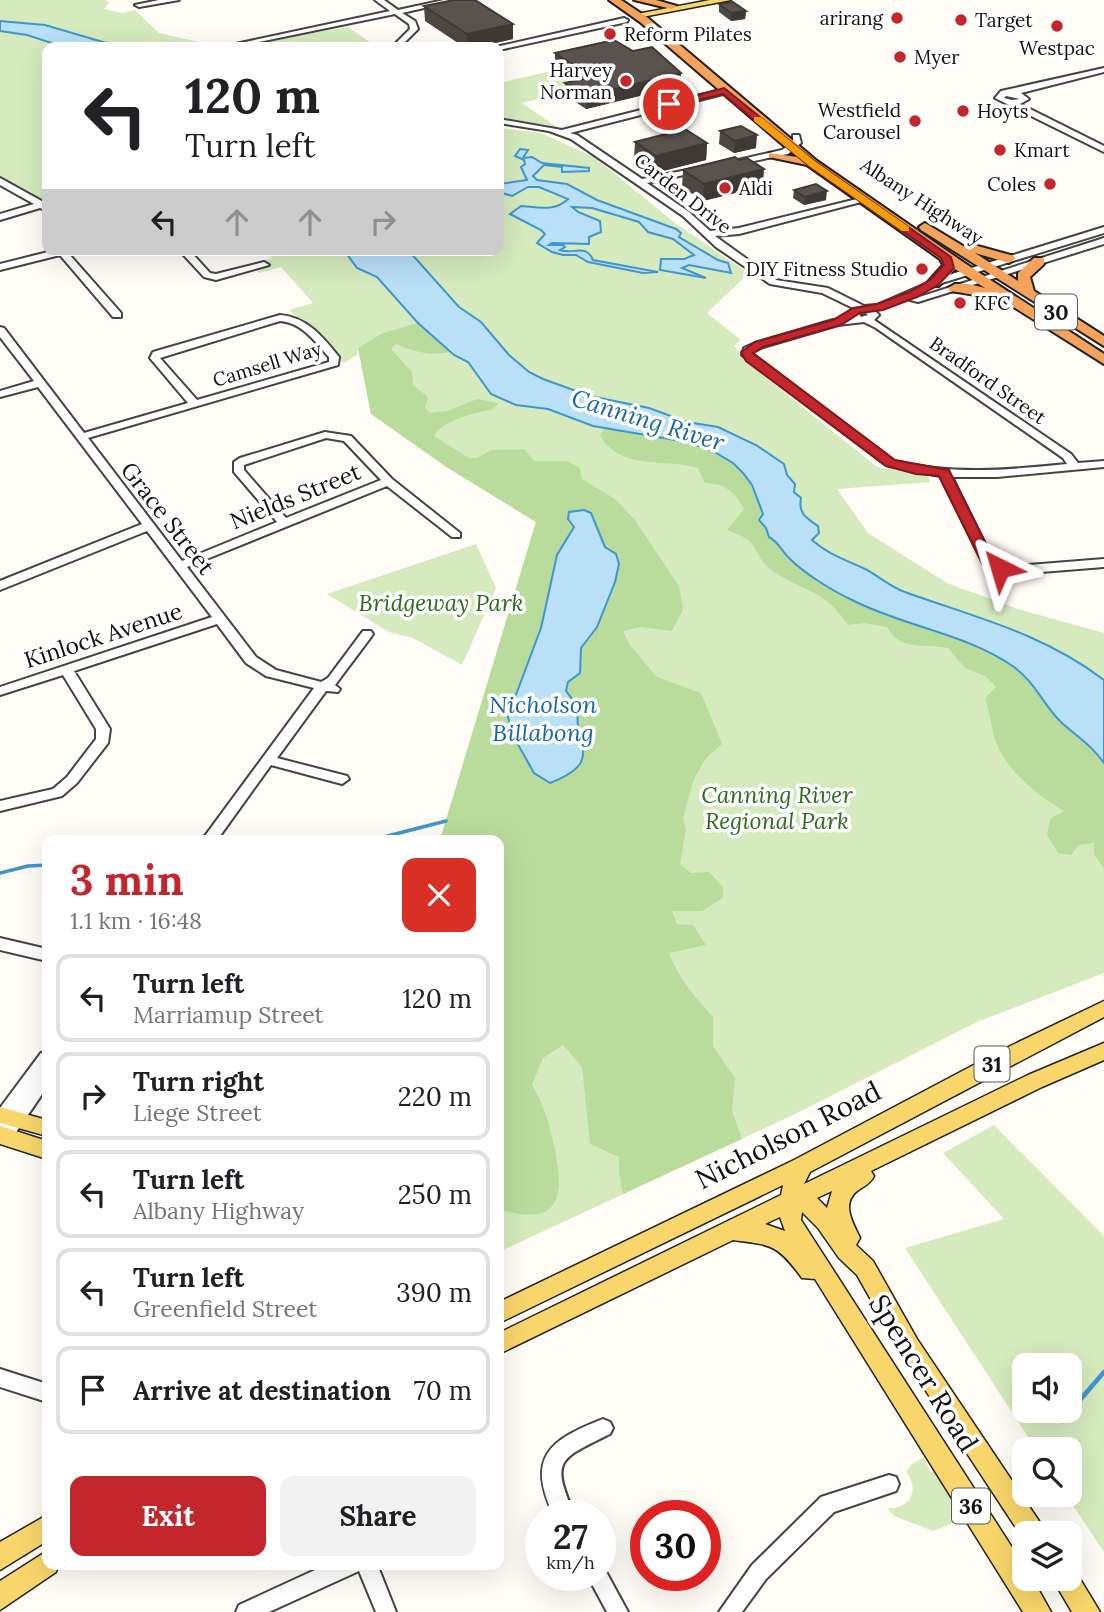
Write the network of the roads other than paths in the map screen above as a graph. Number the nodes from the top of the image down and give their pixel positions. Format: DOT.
graph roads {
  1 [pos="158,0"];
  2 [pos="175,0"];
  3 [pos="379,0"];
  4 [pos="455,0"];
  5 [pos="614,0"];
  6 [pos="631,0"];
  7 [pos="639,0"];
  8 [pos="709,0"];
  9 [pos="726,0"];
  10 [pos="672,6"];
  11 [pos="685,7"];
  12 [pos="396,12"];
  13 [pos="643,13"];
  14 [pos="624,20"];
  15 [pos="615,23"];
  16 [pos="657,24"];
  17 [pos="250,42"];
  18 [pos="401,42"];
  19 [pos="504,47"];
  20 [pos="1104,70"];
  21 [pos="1104,76"];
  22 [pos="724,90"];
  23 [pos="1010,98"];
  24 [pos="1023,100"];
  25 [pos="504,122"];
  26 [pos="563,132"];
  27 [pos="780,138"];
  28 [pos="795,143"];
  29 [pos="1104,147"];
  30 [pos="773,155"];
  31 [pos="752,158"];
  32 [pos="813,164"];
  33 [pos="716,165"];
  34 [pos="704,168"];
  35 [pos="0,181"];
  36 [pos="642,182"];
  37 [pos="862,199"];
  38 [pos="42,206"];
  39 [pos="42,207"];
  40 [pos="0,217"];
  41 [pos="1104,230"];
  42 [pos="931,231"];
  43 [pos="708,234"];
  44 [pos="1104,241"];
  45 [pos="45,256"];
  46 [pos="69,256"];
  47 [pos="190,256"];
  48 [pos="946,257"];
  49 [pos="1009,259"];
  50 [pos="1039,261"];
  51 [pos="264,265"];
  52 [pos="0,267"];
  53 [pos="992,270"];
  54 [pos="974,276"];
  55 [pos="934,283"];
  56 [pos="955,288"];
  57 [pos="1028,294"];
  58 [pos="1014,302"];
  59 [pos="117,315"];
  60 [pos="865,315"];
  61 [pos="0,330"];
  62 [pos="1104,342"];
  63 [pos="1104,360"];
  64 [pos="40,383"];
  65 [pos="0,394"];
  66 [pos="194,404"];
  67 [pos="80,437"];
  68 [pos="1104,464"];
  69 [pos="1074,466"];
  70 [pos="944,472"];
  71 [pos="388,481"];
  72 [pos="284,523"];
  73 [pos="148,526"];
  74 [pos="456,535"];
  75 [pos="1104,563"];
  76 [pos="179,566"];
  77 [pos="0,586"];
  78 [pos="219,619"];
  79 [pos="367,634"];
  80 [pos="66,669"];
  81 [pos="330,685"];
  82 [pos="0,691"];
  83 [pos="273,762"];
  84 [pos="342,779"];
  85 [pos="0,806"];
  86 [pos="213,835"];
  87 [pos="224,835"];
  88 [pos="0,944"];
  89 [pos="42,954"];
  90 [pos="1104,1008"];
  91 [pos="1104,1051"];
  92 [pos="42,1065"];
  93 [pos="42,1081"];
  94 [pos="4,1124"];
  95 [pos="42,1128"];
  96 [pos="901,1146"];
  97 [pos="42,1147"];
  98 [pos="802,1166"];
  99 [pos="756,1189"];
  100 [pos="792,1200"];
  101 [pos="727,1231"];
  102 [pos="865,1268"];
  103 [pos="504,1311"];
  104 [pos="504,1342"];
  105 [pos="878,1360"];
  106 [pos="0,1378"];
  107 [pos="42,1391"];
  108 [pos="603,1428"];
  109 [pos="888,1484"];
  110 [pos="556,1500"];
  111 [pos="1026,1521"];
  112 [pos="42,1530"];
  113 [pos="0,1557"];
  114 [pos="42,1567"];
  115 [pos="339,1570"];
  116 [pos="369,1570"];
  117 [pos="606,1591"];
  118 [pos="1073,1591"];
  119 [pos="0,1597"];
  120 [pos="246,1612"];
  121 [pos="386,1612"];
  122 [pos="618,1612"];
  123 [pos="729,1612"];
  124 [pos="1038,1612"];
  125 [pos="1087,1612"];
  1 -- 2 [label="street"];
  3 -- 12 [label="street"];
  4 -- 12 [label="street"];
  5 -- 13 [label="highway, Albany Highway / 30"];
  6 -- 13 [label="highway, Albany Highway / 30"];
  7 -- 10 [label="highway"];
  8 -- 10 [label="main road"];
  9 -- 11 [label="main road"];
  10 -- 13 [label="main road"];
  11 -- 13 [label="main road"];
  11 -- 16 [label="highway"];
  12 -- 17 [label="street"];
  12 -- 18 [label="street"];
  13 -- 16 [label="highway, Albany Highway / 30"];
  14 -- 15 [label="street"];
  15 -- 16 [label="street"];
  15 -- 19 [label="street"];
  16 -- 22 [label="highway, Albany Highway / 30"];
  16 -- 28 [label="highway, Albany Highway / 30"];
  20 -- 23 [label="street"];
  21 -- 24 [label="street"];
  22 -- 26 [label="street"];
  22 -- 27 [label="highway, Albany Highway / 30"];
  23 -- 24 [label="street"];
  23 -- 29 [label="street"];
  24 -- 29 [label="street"];
  25 -- 26 [label="street, Carden Drive"];
  26 -- 36 [label="street, Carden Drive"];
  27 -- 28 [label="highway, Albany Highway / 30"];
  27 -- 31 [label="street"];
  28 -- 30 [label="street"];
  28 -- 32 [label="highway, Albany Highway / 30"];
  28 -- 42 [label="highway, Albany Highway / 30"];
  30 -- 31 [label="street"];
  30 -- 32 [label="highway"];
  31 -- 33 [label="street"];
  32 -- 37 [label="highway, Albany Highway / 30"];
  34 -- 36 [label="street"];
  35 -- 38 [label="street"];
  36 -- 43 [label="street, Carden Drive"];
  37 -- 43 [label="street"];
  37 -- 48 [label="highway, Albany Highway / 30"];
  39 -- 40 [label="street"];
  41 -- 49 [label="street"];
  42 -- 49 [label="highway"];
  42 -- 53 [label="highway, Albany Highway / 30"];
  43 -- 60 [label="street, Carden Drive"];
  44 -- 50 [label="street"];
  45 -- 52 [label="street"];
  46 -- 59 [label="street"];
  47 -- 51 [label="street"];
  48 -- 54 [label="highway, Albany Highway / 30"];
  48 -- 55 [label="highway"];
  49 -- 53 [label="street"];
  50 -- 53 [label="street"];
  50 -- 57 [label="highway"];
  53 -- 54 [label="street"];
  53 -- 57 [label="highway, Albany Highway / 30"];
  54 -- 55 [label="street"];
  54 -- 56 [label="street"];
  54 -- 58 [label="highway, Albany Highway / 30"];
  55 -- 60 [label="street"];
  56 -- 58 [label="highway"];
  56 -- 60 [label="street"];
  57 -- 62 [label="highway, Albany Highway / 30"];
  58 -- 63 [label="highway, Albany Highway / 30"];
  60 -- 69 [label="street, Bradford Street"];
  60 -- 70 [label="street"];
  61 -- 64 [label="street, Grace Street"];
  64 -- 65 [label="street"];
  64 -- 67 [label="street, Grace Street"];
  66 -- 66 [label="street, Camsell Way"];
  66 -- 67 [label="street, Camsell Way"];
  67 -- 73 [label="street, Grace Street"];
  68 -- 69 [label="street"];
  69 -- 70 [label="street"];
  70 -- 75 [label="street"];
  71 -- 72 [label="street, Nields Street"];
  71 -- 72 [label="street"];
  71 -- 74 [label="street"];
  72 -- 76 [label="street, Nields Street"];
  73 -- 76 [label="street, Grace Street"];
  73 -- 77 [label="street"];
  76 -- 78 [label="street, Grace Street"];
  78 -- 80 [label="street, Kinlock Avenue"];
  78 -- 81 [label="street, Grace Street"];
  79 -- 81 [label="street"];
  80 -- 82 [label="street, Kinlock Avenue"];
  80 -- 85 [label="street"];
  81 -- 83 [label="street"];
  83 -- 84 [label="street"];
  83 -- 86 [label="street"];
  83 -- 87 [label="street"];
  88 -- 89 [label="street"];
  90 -- 98 [label="main road, Nicholson Road / 31"];
  91 -- 96 [label="main road, 31"];
  92 -- 94 [label="street"];
  93 -- 94 [label="street"];
  94 -- 95 [label="main road"];
  94 -- 97 [label="main road"];
  96 -- 100 [label="main road, 31"];
  96 -- 102 [label="main road"];
  98 -- 99 [label="main road, Nicholson Road / 31"];
  98 -- 100 [label="main road, Spencer Road / 36"];
  99 -- 100 [label="main road, Spencer Road / 36"];
  99 -- 103 [label="main road, Nicholson Road / 31"];
  100 -- 101 [label="main road, 31"];
  100 -- 102 [label="main road, Spencer Road / 36"];
  100 -- 105 [label="main road, Spencer Road / 36"];
  101 -- 104 [label="main road, 31"];
  101 -- 105 [label="main road, 36"];
  102 -- 111 [label="main road, Spencer Road / 36"];
  105 -- 124 [label="main road, Spencer Road / 36"];
  106 -- 107 [label="street"];
  108 -- 110 [label="street"];
  109 -- 123 [label="street"];
  112 -- 113 [label="main road"];
  114 -- 119 [label="main road"];
  115 -- 120 [label="street"];
  116 -- 121 [label="street"];
  117 -- 122 [label="street"];
  118 -- 125 [label="main road"];
}
